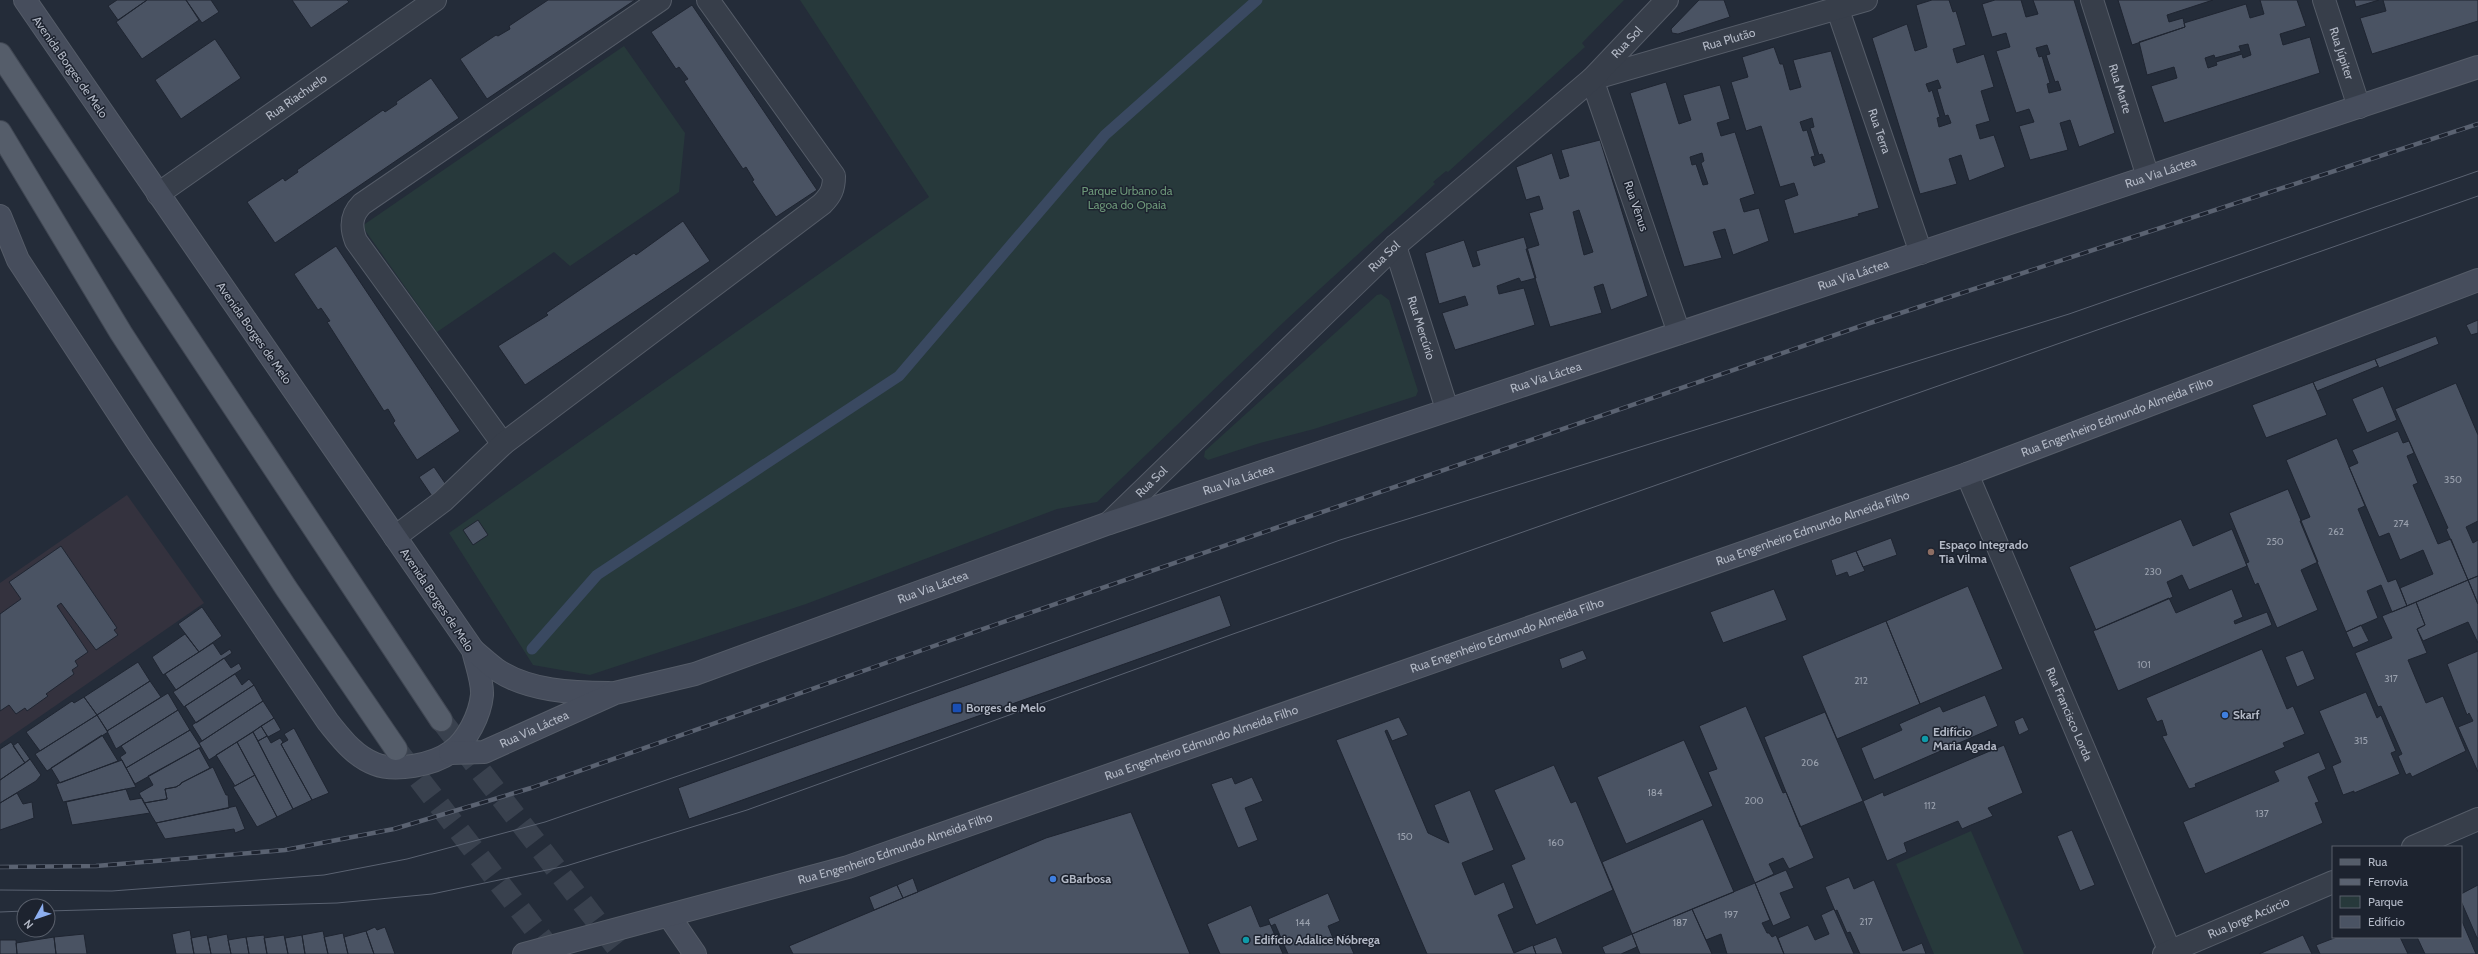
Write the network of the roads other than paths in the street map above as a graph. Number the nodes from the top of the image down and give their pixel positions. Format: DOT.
graph roads {
  1 [pos="24,0"];
  2 [pos="435,0"];
  3 [pos="660,0"];
  4 [pos="708,0"];
  5 [pos="1667,0"];
  6 [pos="1866,0"];
  7 [pos="2092,0"];
  8 [pos="2324,0"];
  9 [pos="1838,10"];
  10 [pos="0,54"];
  11 [pos="2478,67"];
  12 [pos="1592,79"];
  13 [pos="2359,107"];
  14 [pos="0,132"];
  15 [pos="2148,177"];
  16 [pos="158,194"];
  17 [pos="0,216"];
  18 [pos="1395,246"];
  19 [pos="1920,253"];
  20 [pos="2478,280"];
  21 [pos="1679,333"];
  22 [pos="1447,409"];
  23 [pos="503,444"];
  24 [pos="1967,474"];
  25 [pos="1110,523"];
  26 [pos="395,537"];
  27 [pos="473,650"];
  28 [pos="615,693"];
  29 [pos="441,720"];
  30 [pos="396,749"];
  31 [pos="450,753"];
  32 [pos="2478,819"];
  33 [pos="2415,846"];
  34 [pos="2332,882"];
  35 [pos="669,916"];
  36 [pos="2168,953"];
  37 [pos="524,954"];
  38 [pos="695,954"];
  1 -- 16 [label="street, Avenida Borges de Melo"];
  2 -- 16 [label="street, Rua Riachuelo"];
  3 -- 23 [label="street"];
  4 -- 23 [label="street"];
  5 -- 12 [label="street, Rua Sol"];
  6 -- 9 [label="street, Rua Plutão"];
  7 -- 15 [label="street, Rua Marte"];
  8 -- 13 [label="street, Rua Júpiter"];
  9 -- 12 [label="street, Rua Plutão"];
  9 -- 19 [label="street, Rua Terra"];
  10 -- 29 [label="main road"];
  11 -- 13 [label="street, Rua Via Láctea"];
  12 -- 18 [label="street, Rua Sol"];
  12 -- 21 [label="street, Rua Vênus"];
  13 -- 15 [label="street, Rua Via Láctea"];
  14 -- 30 [label="main road"];
  15 -- 19 [label="street, Rua Via Láctea"];
  16 -- 26 [label="street, Avenida Borges de Melo"];
  17 -- 31 [label="street, Avenida Borges de Melo"];
  18 -- 22 [label="street, Rua Mercúrio"];
  18 -- 25 [label="street, Rua Sol"];
  19 -- 21 [label="street, Rua Via Láctea"];
  20 -- 24 [label="street, Rua Engenheiro Edmundo Almeida Filho"];
  21 -- 22 [label="street, Rua Via Láctea"];
  22 -- 25 [label="street, Rua Via Láctea"];
  23 -- 26 [label="street"];
  24 -- 35 [label="street, Rua Engenheiro Edmundo Almeida Filho"];
  24 -- 36 [label="street, Rua Francisco Lorda"];
  25 -- 28 [label="street, Rua Via Láctea"];
  26 -- 27 [label="street, Avenida Borges de Melo"];
  27 -- 28 [label="street, Rua Via Láctea"];
  27 -- 31 [label="street, Avenida Borges de Melo"];
  28 -- 31 [label="street, Rua Via Láctea"];
  32 -- 33 [label="street"];
  34 -- 36 [label="street, Rua Jorge Acúrcio"];
  35 -- 37 [label="street, Rua Engenheiro Edmundo Almeida Filho"];
  35 -- 38 [label="street"];
}
